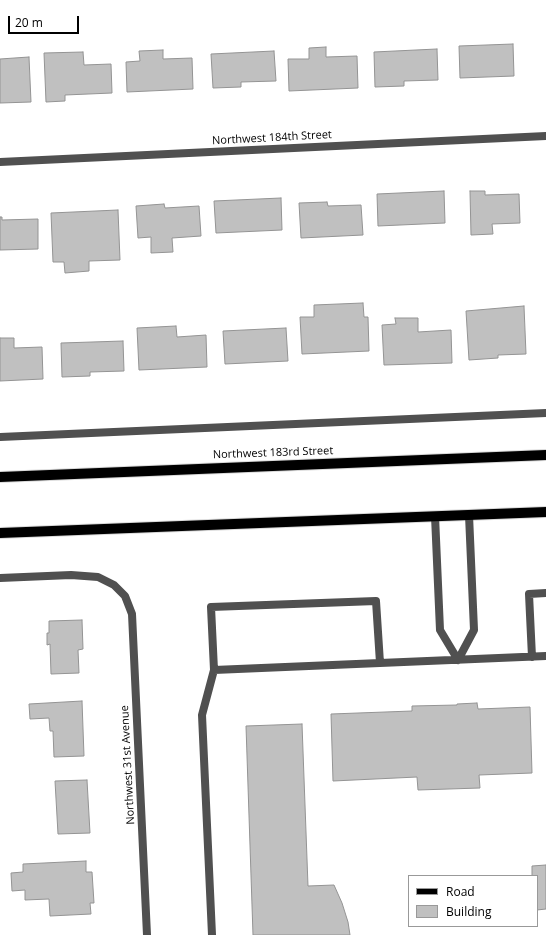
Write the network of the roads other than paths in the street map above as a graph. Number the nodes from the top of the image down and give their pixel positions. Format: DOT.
graph roads {
  1 [pos="546,136"];
  2 [pos="0,162"];
  3 [pos="546,413"];
  4 [pos="0,438"];
  5 [pos="546,455"];
  6 [pos="0,477"];
  7 [pos="546,512"];
  8 [pos="469,515"];
  9 [pos="435,516"];
  10 [pos="0,533"];
  11 [pos="0,578"];
  12 [pos="546,593"];
  13 [pos="546,656"];
  14 [pos="532,657"];
  15 [pos="458,660"];
  16 [pos="380,663"];
  17 [pos="214,670"];
  18 [pos="147,935"];
  19 [pos="212,935"];
  1 -- 2 [label="street, Northwest 184th Street"];
  3 -- 4 [label="street"];
  5 -- 6 [label="main road, Northwest 183rd Street"];
  7 -- 8 [label="main road"];
  8 -- 9 [label="main road"];
  8 -- 15 [label="street"];
  9 -- 10 [label="main road"];
  9 -- 15 [label="street"];
  11 -- 18 [label="street, Northwest 31st Avenue"];
  12 -- 14 [label="street"];
  13 -- 14 [label="street"];
  14 -- 15 [label="street"];
  15 -- 16 [label="street"];
  16 -- 17 [label="street"];
  16 -- 17 [label="street"];
  17 -- 19 [label="street"];
}
